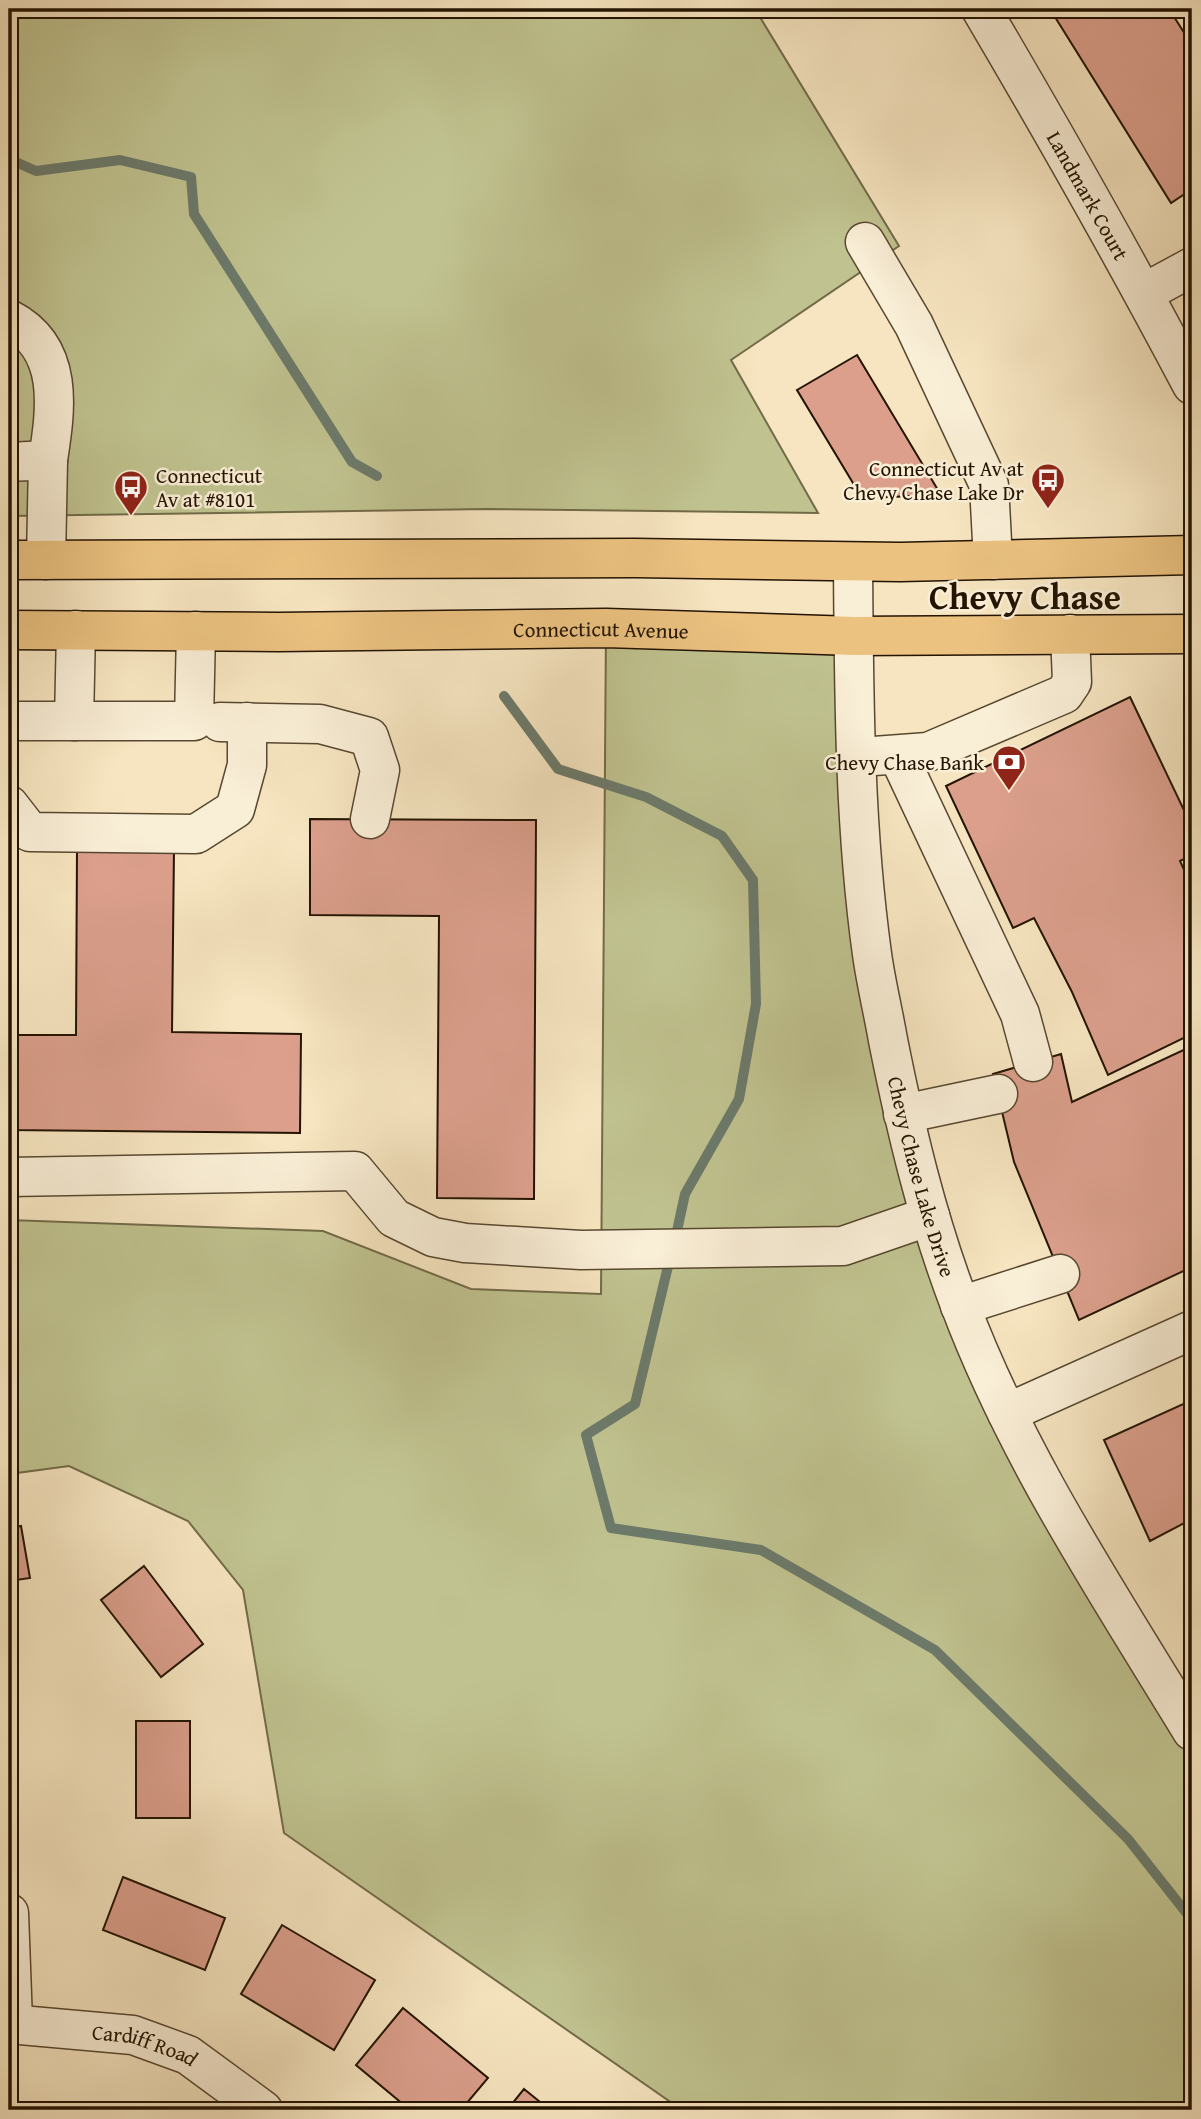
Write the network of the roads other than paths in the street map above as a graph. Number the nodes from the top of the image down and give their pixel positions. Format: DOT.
graph roads {
  1 [pos="981,9"];
  2 [pos="865,242"];
  3 [pos="1192,267"];
  4 [pos="1144,293"];
  5 [pos="9,319"];
  6 [pos="1192,385"];
  7 [pos="48,460"];
  8 [pos="9,462"];
  9 [pos="1192,555"];
  10 [pos="993,559"];
  11 [pos="9,560"];
  12 [pos="46,560"];
  13 [pos="852,562"];
  14 [pos="9,630"];
  15 [pos="76,630"];
  16 [pos="196,631"];
  17 [pos="1192,634"];
  18 [pos="1070,635"];
  19 [pos="854,636"];
  20 [pos="9,721"];
  21 [pos="74,721"];
  22 [pos="194,721"];
  23 [pos="247,722"];
  24 [pos="898,755"];
  25 [pos="856,756"];
  26 [pos="9,805"];
  27 [pos="370,819"];
  28 [pos="1033,1062"];
  29 [pos="998,1094"];
  30 [pos="903,1114"];
  31 [pos="9,1177"];
  32 [pos="930,1216"];
  33 [pos="1060,1274"];
  34 [pos="960,1306"];
  35 [pos="1192,1330"];
  36 [pos="1007,1413"];
  37 [pos="1192,1731"];
  38 [pos="9,1913"];
  39 [pos="11,2023"];
  40 [pos="263,2110"];
  1 -- 4 [label="street, Landmark Court"];
  2 -- 10 [label="street"];
  3 -- 4 [label="street"];
  4 -- 6 [label="street, Landmark Court"];
  5 -- 7 [label="street"];
  7 -- 8 [label="street"];
  7 -- 12 [label="street"];
  9 -- 10 [label="main road"];
  10 -- 13 [label="main road"];
  11 -- 12 [label="main road"];
  12 -- 13 [label="main road"];
  13 -- 19 [label="street, Chevy Chase Lake Drive"];
  14 -- 15 [label="main road, Connecticut Avenue"];
  15 -- 16 [label="main road, Connecticut Avenue"];
  15 -- 21 [label="street"];
  16 -- 19 [label="main road, Connecticut Avenue"];
  16 -- 22 [label="street"];
  17 -- 18 [label="main road, Connecticut Avenue"];
  18 -- 19 [label="main road, Connecticut Avenue"];
  18 -- 24 [label="street"];
  19 -- 25 [label="street, Chevy Chase Lake Drive"];
  20 -- 21 [label="street"];
  21 -- 22 [label="street"];
  22 -- 23 [label="street"];
  23 -- 26 [label="street"];
  23 -- 27 [label="street"];
  24 -- 25 [label="street"];
  24 -- 28 [label="street"];
  25 -- 30 [label="street, Chevy Chase Lake Drive"];
  29 -- 30 [label="street"];
  30 -- 32 [label="street, Chevy Chase Lake Drive"];
  31 -- 32 [label="street"];
  32 -- 34 [label="street, Chevy Chase Lake Drive"];
  33 -- 34 [label="street"];
  34 -- 36 [label="street, Chevy Chase Lake Drive"];
  35 -- 36 [label="street"];
  36 -- 37 [label="street, Chevy Chase Lake Drive"];
  38 -- 39 [label="street"];
  39 -- 40 [label="street, Cardiff Road"];
}
